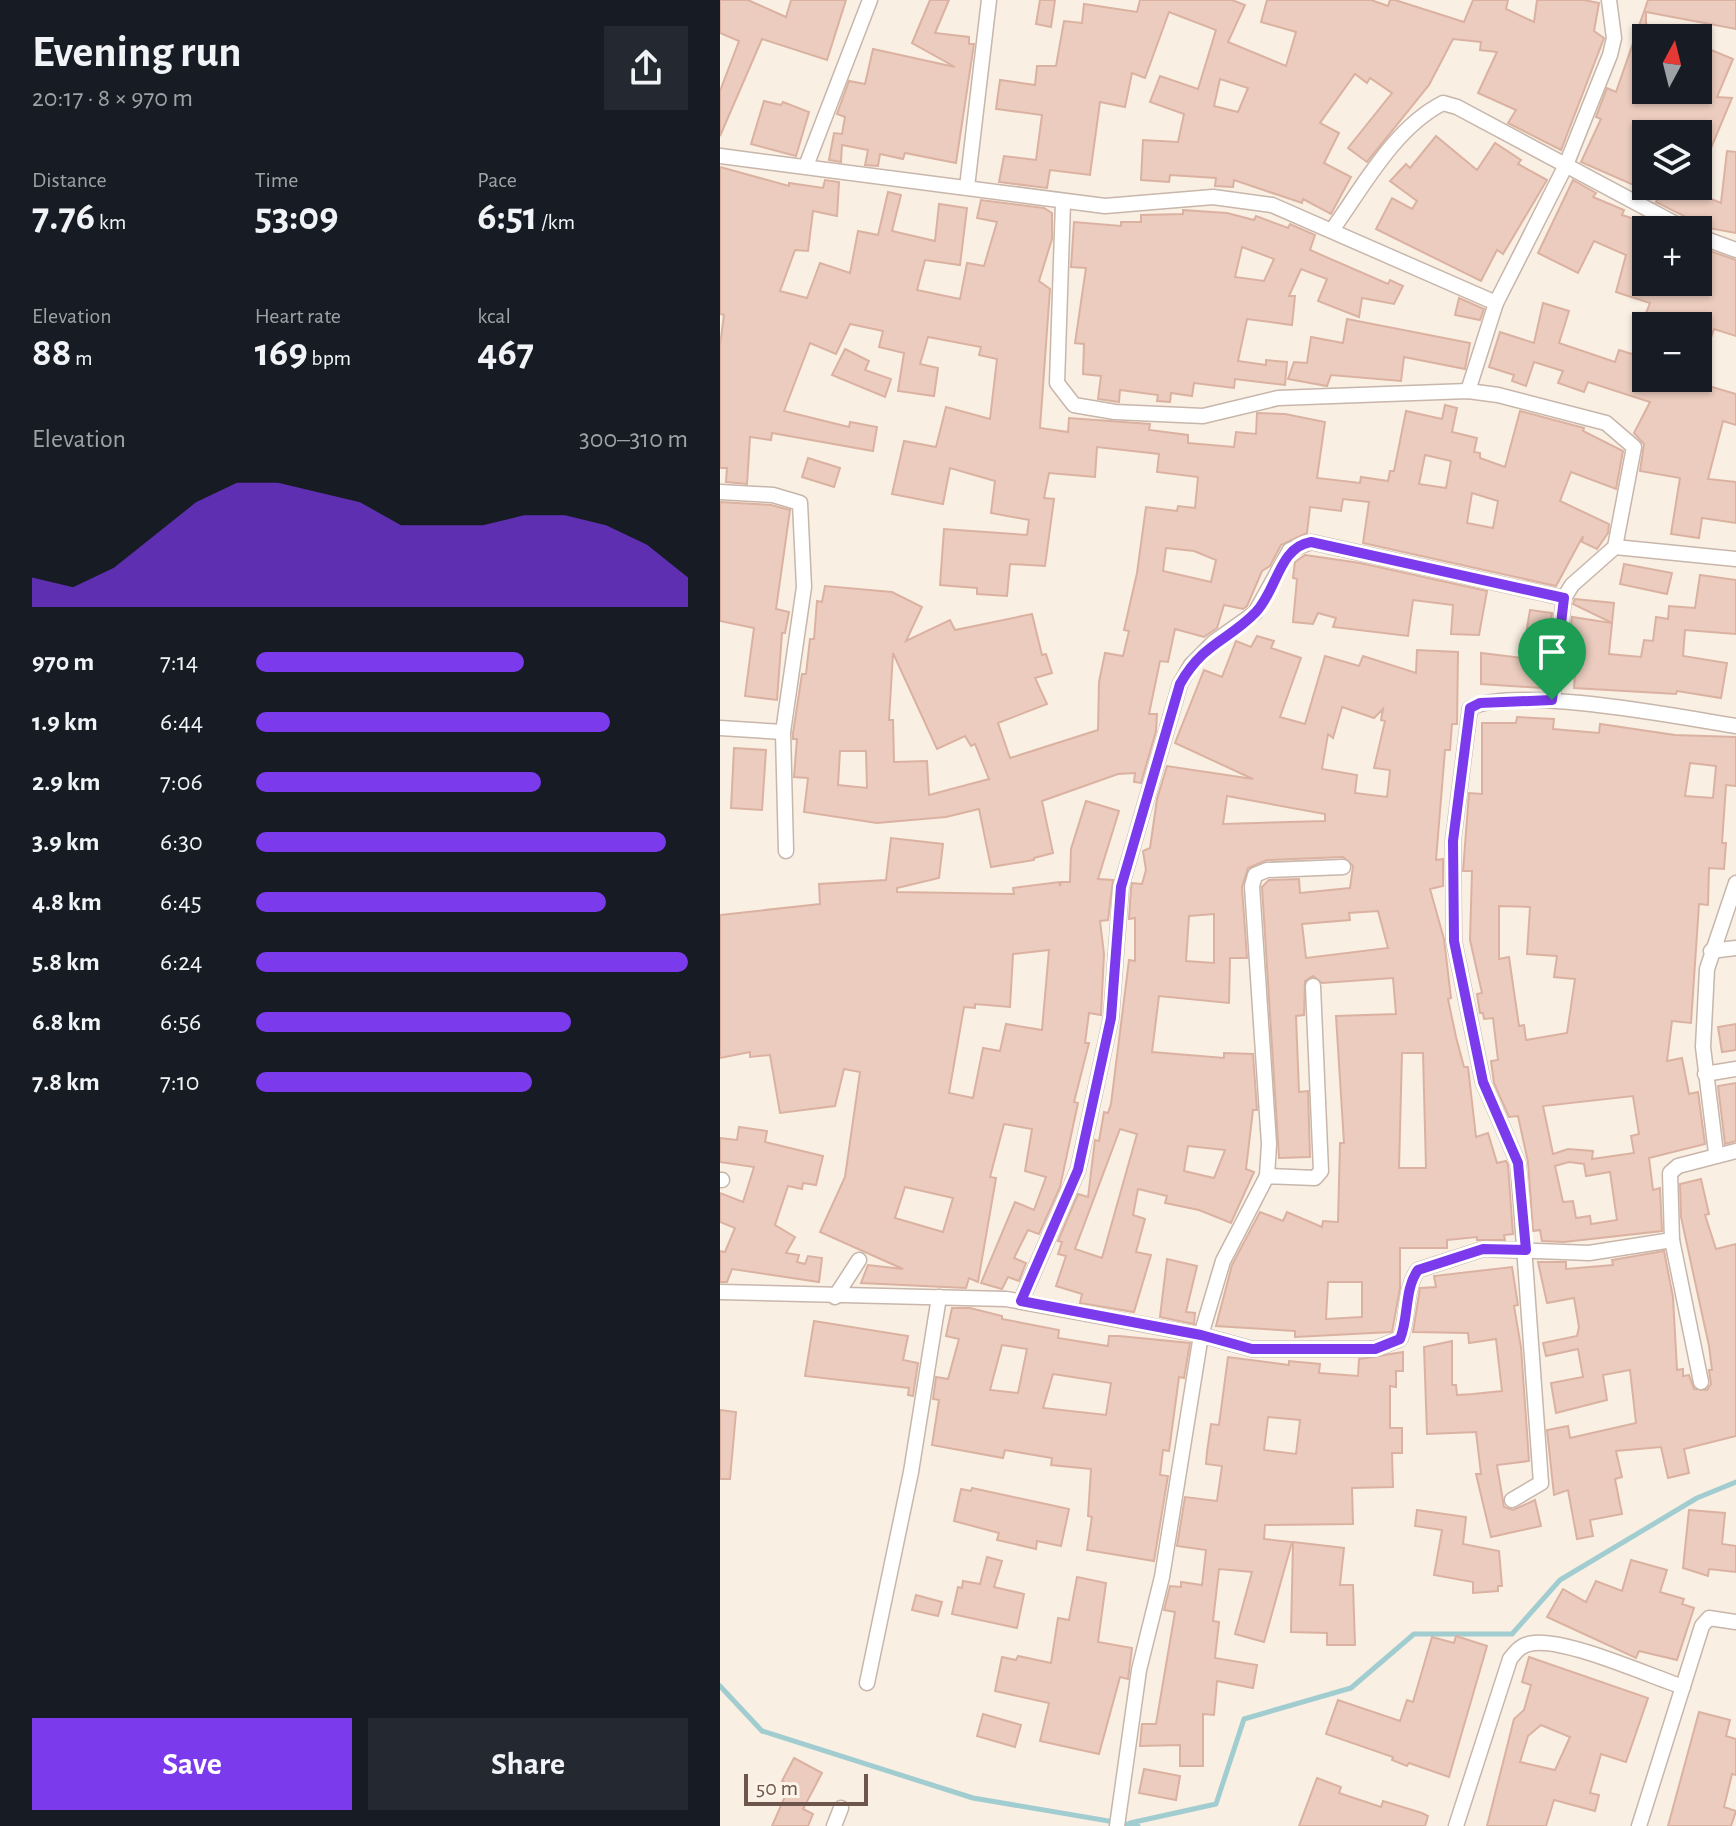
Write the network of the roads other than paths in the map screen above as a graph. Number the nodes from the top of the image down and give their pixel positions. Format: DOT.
graph roads {
  1 [pos="870,0"];
  2 [pos="989,0"];
  3 [pos="1609,0"];
  4 [pos="720,156"];
  5 [pos="1566,165"];
  6 [pos="806,166"];
  7 [pos="967,187"];
  8 [pos="1063,202"];
  9 [pos="1661,216"];
  10 [pos="1332,230"];
  11 [pos="1712,241"];
  12 [pos="1736,250"];
  13 [pos="1496,303"];
  14 [pos="1468,391"];
  15 [pos="720,492"];
  16 [pos="1615,547"];
  17 [pos="1736,559"];
  18 [pos="1564,598"];
  19 [pos="1552,700"];
  20 [pos="1736,726"];
  21 [pos="720,728"];
  22 [pos="783,732"];
  23 [pos="786,851"];
  24 [pos="1343,867"];
  25 [pos="1736,883"];
  26 [pos="1736,948"];
  27 [pos="1711,951"];
  28 [pos="1313,986"];
  29 [pos="1736,1069"];
  30 [pos="1705,1074"];
  31 [pos="1736,1151"];
  32 [pos="1716,1153"];
  33 [pos="1267,1176"];
  34 [pos="1672,1240"];
  35 [pos="1526,1250"];
  36 [pos="859,1260"];
  37 [pos="720,1292"];
  38 [pos="835,1297"];
  39 [pos="939,1297"];
  40 [pos="1021,1301"];
  41 [pos="1201,1335"];
  42 [pos="1701,1382"];
  43 [pos="1512,1500"];
  44 [pos="1736,1622"];
  45 [pos="867,1683"];
  46 [pos="1683,1687"];
  47 [pos="841,1808"];
  48 [pos="834,1826"];
  49 [pos="1117,1826"];
  50 [pos="1456,1826"];
  51 [pos="1639,1826"];
  1 -- 6 [label="street"];
  2 -- 7 [label="street"];
  3 -- 5 [label="street"];
  4 -- 6 [label="street"];
  5 -- 9 [label="street"];
  5 -- 10 [label="street"];
  5 -- 13 [label="street"];
  6 -- 7 [label="street"];
  7 -- 8 [label="street"];
  8 -- 10 [label="street"];
  8 -- 14 [label="street"];
  10 -- 13 [label="street"];
  11 -- 12 [label="street"];
  13 -- 14 [label="street"];
  14 -- 16 [label="street"];
  15 -- 22 [label="street"];
  16 -- 17 [label="street"];
  16 -- 18 [label="street"];
  18 -- 19 [label="street"];
  18 -- 40 [label="street"];
  19 -- 20 [label="street"];
  19 -- 35 [label="street"];
  21 -- 22 [label="street"];
  22 -- 23 [label="street"];
  24 -- 33 [label="street"];
  25 -- 27 [label="street"];
  26 -- 27 [label="street"];
  27 -- 30 [label="street"];
  28 -- 33 [label="street"];
  29 -- 30 [label="street"];
  30 -- 32 [label="street"];
  31 -- 32 [label="street"];
  32 -- 34 [label="street"];
  33 -- 41 [label="street"];
  34 -- 35 [label="street"];
  34 -- 42 [label="street"];
  35 -- 41 [label="street"];
  35 -- 43 [label="street"];
  36 -- 38 [label="street"];
  37 -- 38 [label="street"];
  38 -- 39 [label="street"];
  39 -- 40 [label="street"];
  39 -- 45 [label="street"];
  40 -- 41 [label="street"];
  41 -- 49 [label="street"];
  44 -- 46 [label="street"];
  46 -- 50 [label="street"];
  46 -- 51 [label="street"];
  47 -- 48 [label="street"];
}
